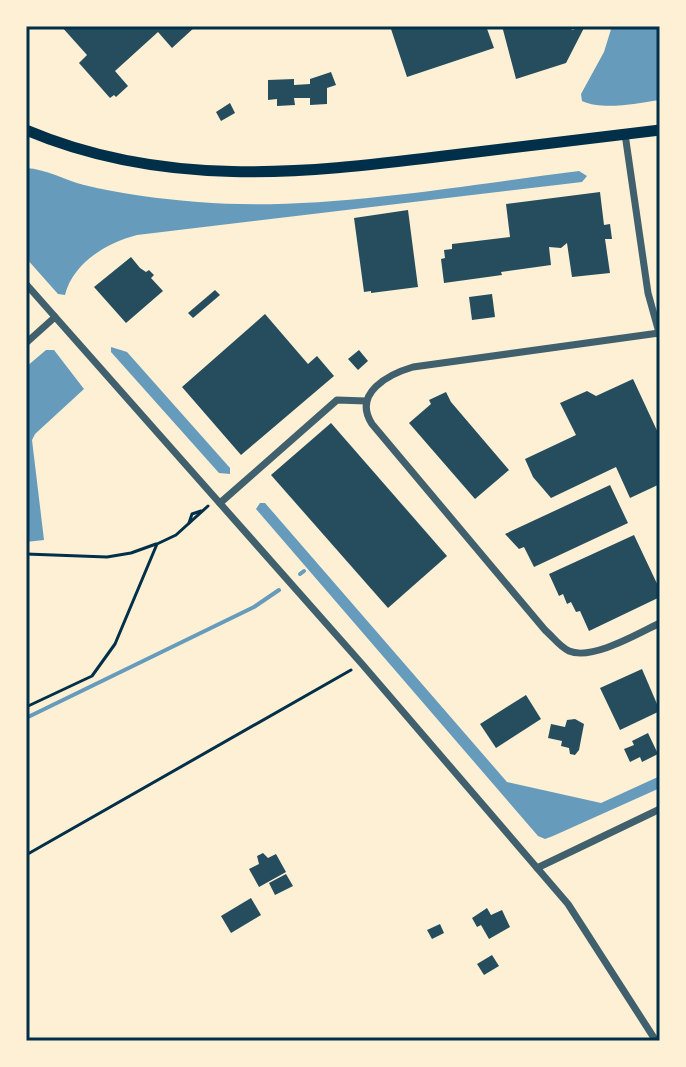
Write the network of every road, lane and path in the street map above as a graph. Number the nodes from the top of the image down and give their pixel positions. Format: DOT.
graph roads {
  1 [pos="26,130"];
  2 [pos="660,130"];
  3 [pos="625,134"];
  4 [pos="26,284"];
  5 [pos="55,317"];
  6 [pos="659,335"];
  7 [pos="26,343"];
  8 [pos="366,401"];
  9 [pos="220,503"];
  10 [pos="157,544"];
  11 [pos="26,554"];
  12 [pos="660,623"];
  13 [pos="362,664"];
  14 [pos="26,707"];
  15 [pos="660,809"];
  16 [pos="26,855"];
  17 [pos="537,868"];
  18 [pos="656,1041"];
  1 -- 3 [label="main road"];
  2 -- 3 [label="main road"];
  3 -- 6 [label="street"];
  4 -- 5 [label="street"];
  5 -- 7 [label="street"];
  5 -- 9 [label="street"];
  6 -- 8 [label="street"];
  8 -- 9 [label="street"];
  8 -- 12 [label="street"];
  9 -- 10 [label="path"];
  9 -- 13 [label="street"];
  10 -- 11 [label="path"];
  10 -- 14 [label="path"];
  13 -- 16 [label="path"];
  13 -- 17 [label="street"];
  15 -- 17 [label="street"];
  17 -- 18 [label="street"];
}
